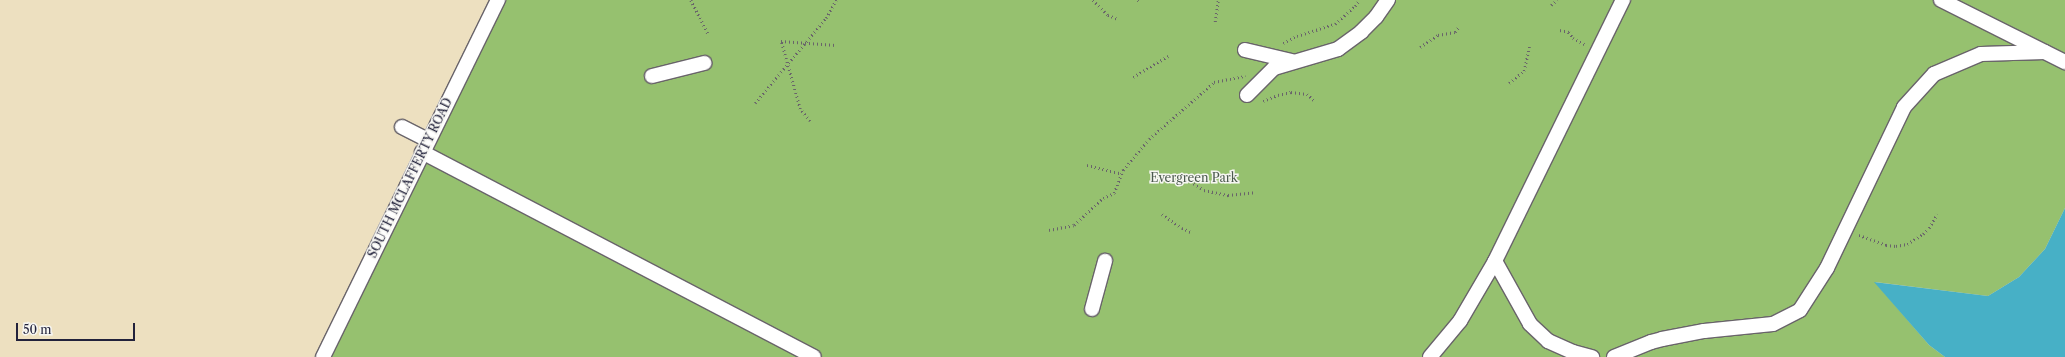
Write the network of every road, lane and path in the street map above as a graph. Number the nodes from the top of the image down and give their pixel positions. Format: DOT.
graph roads {
  1 [pos="498,0"];
  2 [pos="691,0"];
  3 [pos="836,0"];
  4 [pos="1093,0"];
  5 [pos="1218,0"];
  6 [pos="1359,0"];
  7 [pos="1388,0"];
  8 [pos="1557,0"];
  9 [pos="1622,0"];
  10 [pos="1941,0"];
  11 [pos="1551,5"];
  12 [pos="1118,19"];
  13 [pos="1215,22"];
  14 [pos="1459,26"];
  15 [pos="1560,30"];
  16 [pos="708,34"];
  17 [pos="805,43"];
  18 [pos="836,45"];
  19 [pos="1420,47"];
  20 [pos="1529,47"];
  21 [pos="1245,50"];
  22 [pos="1598,50"];
  23 [pos="2045,52"];
  24 [pos="1168,56"];
  25 [pos="1270,57"];
  26 [pos="1295,61"];
  27 [pos="2065,62"];
  28 [pos="704,63"];
  29 [pos="788,64"];
  30 [pos="1249,75"];
  31 [pos="652,76"];
  32 [pos="1134,77"];
  33 [pos="1509,83"];
  34 [pos="1252,99"];
  35 [pos="1315,101"];
  36 [pos="755,103"];
  37 [pos="810,121"];
  38 [pos="402,127"];
  39 [pos="425,146"];
  40 [pos="1087,165"];
  41 [pos="1122,174"];
  42 [pos="1187,179"];
  43 [pos="1255,192"];
  44 [pos="1162,214"];
  45 [pos="1937,214"];
  46 [pos="1846,228"];
  47 [pos="1049,230"];
  48 [pos="1191,232"];
  49 [pos="1105,261"];
  50 [pos="1495,261"];
  51 [pos="1092,309"];
  52 [pos="323,357"];
  53 [pos="814,357"];
  54 [pos="1430,357"];
  55 [pos="1592,357"];
  56 [pos="1614,357"];
  1 -- 39 [label="street, SOUTH MCLAFFERTY ROAD"];
  2 -- 16 [label="path"];
  3 -- 17 [label="path"];
  4 -- 12 [label="path"];
  5 -- 13 [label="path"];
  6 -- 25 [label="path"];
  7 -- 26 [label="street"];
  8 -- 11 [label="path"];
  9 -- 22 [label="street"];
  10 -- 23 [label="street"];
  14 -- 19 [label="path"];
  15 -- 22 [label="path"];
  17 -- 18 [label="path"];
  17 -- 29 [label="path"];
  17 -- 29 [label="path"];
  20 -- 33 [label="path"];
  21 -- 25 [label="street"];
  22 -- 50 [label="street"];
  23 -- 27 [label="street"];
  23 -- 46 [label="street"];
  24 -- 32 [label="path"];
  25 -- 26 [label="street"];
  26 -- 34 [label="street"];
  28 -- 31 [label="street"];
  29 -- 36 [label="path"];
  29 -- 37 [label="path"];
  30 -- 41 [label="path"];
  34 -- 35 [label="path"];
  38 -- 39 [label="street"];
  39 -- 52 [label="street, SOUTH MCLAFFERTY ROAD"];
  39 -- 53 [label="street"];
  40 -- 41 [label="path"];
  41 -- 47 [label="path"];
  42 -- 43 [label="path"];
  44 -- 48 [label="path"];
  45 -- 46 [label="path"];
  46 -- 56 [label="street"];
  49 -- 51 [label="street"];
  50 -- 54 [label="street"];
  50 -- 55 [label="street"];
}
